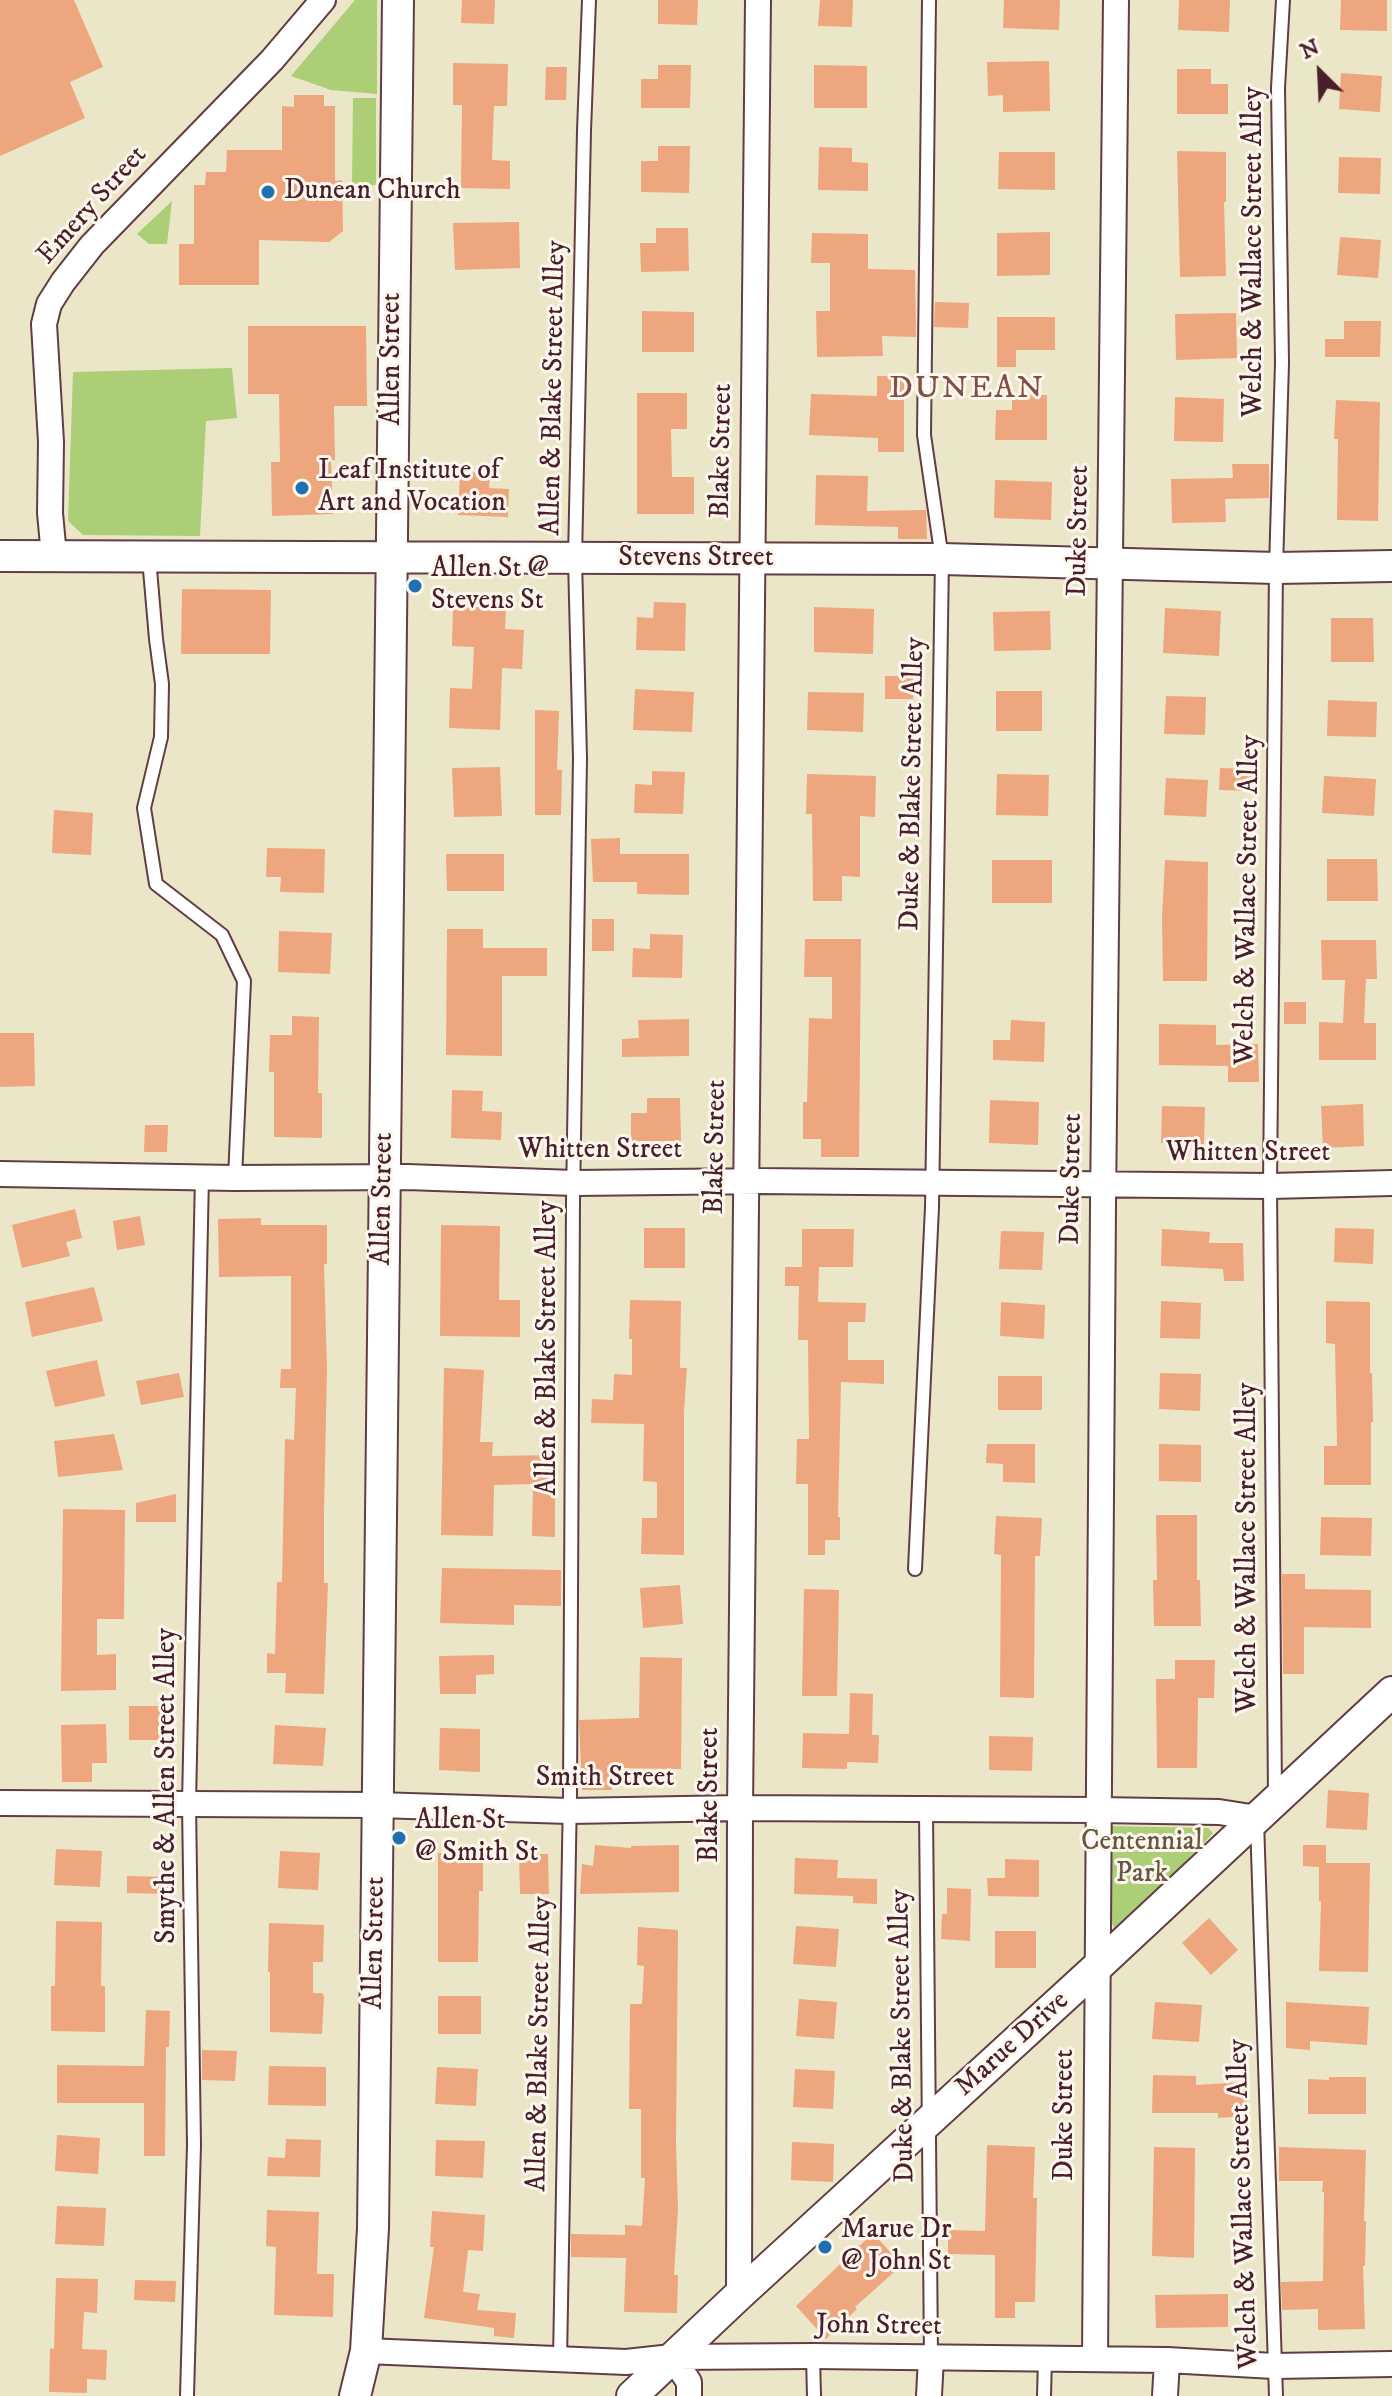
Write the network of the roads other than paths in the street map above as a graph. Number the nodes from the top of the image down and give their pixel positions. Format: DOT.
graph roads {
  1 [pos="323,0"];
  2 [pos="398,0"];
  3 [pos="589,0"];
  4 [pos="758,0"];
  5 [pos="929,0"];
  6 [pos="1116,0"];
  7 [pos="1283,0"];
  8 [pos="0,556"];
  9 [pos="54,556"];
  10 [pos="149,556"];
  11 [pos="392,557"];
  12 [pos="575,559"];
  13 [pos="752,559"];
  14 [pos="942,559"];
  15 [pos="1110,562"];
  16 [pos="1392,566"];
  17 [pos="1276,568"];
  18 [pos="0,1174"];
  19 [pos="202,1175"];
  20 [pos="385,1177"];
  21 [pos="235,1178"];
  22 [pos="746,1181"];
  23 [pos="574,1183"];
  24 [pos="932,1183"];
  25 [pos="1392,1183"];
  26 [pos="1103,1184"];
  27 [pos="1270,1186"];
  28 [pos="915,1569"];
  29 [pos="1392,1692"];
  30 [pos="0,1803"];
  31 [pos="189,1804"];
  32 [pos="377,1805"];
  33 [pos="740,1808"];
  34 [pos="926,1809"];
  35 [pos="1266,1809"];
  36 [pos="1098,1810"];
  37 [pos="569,1811"];
  38 [pos="1096,1968"];
  39 [pos="930,2120"];
  40 [pos="739,2295"];
  41 [pos="366,2351"];
  42 [pos="813,2356"];
  43 [pos="672,2357"];
  44 [pos="931,2357"];
  45 [pos="1045,2359"];
  46 [pos="1095,2359"];
  47 [pos="1167,2360"];
  48 [pos="560,2361"];
  49 [pos="1392,2364"];
  50 [pos="1274,2366"];
  51 [pos="187,2396"];
  52 [pos="355,2396"];
  53 [pos="632,2396"];
  54 [pos="689,2396"];
  55 [pos="814,2396"];
  56 [pos="929,2396"];
  57 [pos="1044,2396"];
  58 [pos="1165,2396"];
  59 [pos="1276,2396"];
  1 -- 9 [label="street, Emery Street"];
  2 -- 11 [label="street, Allen Street"];
  3 -- 12 [label="lane, Allen & Blake Street Alley"];
  4 -- 13 [label="street, Blake Street"];
  5 -- 14 [label="lane, Duke & Blake Street Alley"];
  6 -- 15 [label="street, Duke Street"];
  7 -- 17 [label="lane, Welch & Wallace Street Alley"];
  8 -- 9 [label="street, Stevens Street"];
  9 -- 10 [label="street, Stevens Street"];
  10 -- 11 [label="street, Stevens Street"];
  10 -- 21 [label="lane"];
  11 -- 12 [label="street, Stevens Street"];
  11 -- 20 [label="street, Allen Street"];
  12 -- 13 [label="street, Stevens Street"];
  12 -- 23 [label="lane, Allen & Blake Street Alley"];
  13 -- 14 [label="street, Stevens Street"];
  13 -- 22 [label="street, Blake Street"];
  14 -- 15 [label="street, Stevens Street"];
  14 -- 24 [label="lane, Duke & Blake Street Alley"];
  15 -- 17 [label="street, Stevens Street"];
  15 -- 26 [label="street, Duke Street"];
  16 -- 17 [label="street, Stevens Street"];
  17 -- 27 [label="lane, Welch & Wallace Street Alley"];
  18 -- 19 [label="street, Whitten Street"];
  19 -- 21 [label="street, Whitten Street"];
  19 -- 31 [label="lane, Smythe & Allen Street Alley"];
  20 -- 21 [label="street, Whitten Street"];
  20 -- 23 [label="street, Whitten Street"];
  20 -- 32 [label="street, Allen Street"];
  22 -- 23 [label="street, Whitten Street"];
  22 -- 24 [label="street, Whitten Street"];
  22 -- 33 [label="street, Blake Street"];
  23 -- 37 [label="lane, Allen & Blake Street Alley"];
  24 -- 26 [label="street, Whitten Street"];
  24 -- 28 [label="lane, Duke & Blake Street Alley"];
  25 -- 27 [label="street, Whitten Street"];
  26 -- 27 [label="street, Whitten Street"];
  26 -- 36 [label="street, Duke Street"];
  27 -- 35 [label="lane, Welch & Wallace Street Alley"];
  29 -- 35 [label="street, Marue Drive"];
  30 -- 31 [label="street, Smith Street"];
  31 -- 32 [label="street, Smith Street"];
  31 -- 51 [label="lane, Smythe & Allen Street Alley"];
  32 -- 37 [label="street, Smith Street"];
  32 -- 41 [label="street, Allen Street"];
  33 -- 34 [label="street, Smith Street"];
  33 -- 37 [label="street, Smith Street"];
  33 -- 40 [label="street, Blake Street"];
  34 -- 36 [label="street, Smith Street"];
  34 -- 39 [label="lane, Duke & Blake Street Alley"];
  35 -- 36 [label="street, Smith Street"];
  35 -- 38 [label="street, Marue Drive"];
  35 -- 50 [label="lane, Welch & Wallace Street Alley"];
  36 -- 38 [label="street, Duke Street"];
  37 -- 48 [label="lane, Allen & Blake Street Alley"];
  38 -- 39 [label="street, Marue Drive"];
  38 -- 46 [label="street, Duke Street"];
  39 -- 40 [label="street, Marue Drive"];
  39 -- 44 [label="lane, Duke & Blake Street Alley"];
  40 -- 43 [label="street, Marue Drive"];
  41 -- 48 [label="street, John Street"];
  41 -- 52 [label="street, Allen Street"];
  42 -- 43 [label="street, John Street"];
  42 -- 44 [label="street, John Street"];
  42 -- 55 [label="lane"];
  43 -- 48 [label="street, John Street"];
  43 -- 53 [label="street, Marue Drive"];
  43 -- 54 [label="street"];
  44 -- 45 [label="street, John Street"];
  44 -- 56 [label="street"];
  45 -- 46 [label="street, John Street"];
  45 -- 57 [label="lane"];
  46 -- 47 [label="street, John Street"];
  47 -- 50 [label="street, John Street"];
  47 -- 58 [label="street"];
  49 -- 50 [label="street, John Street"];
  50 -- 59 [label="lane, Welch & Wallace Street Alley"];
}
